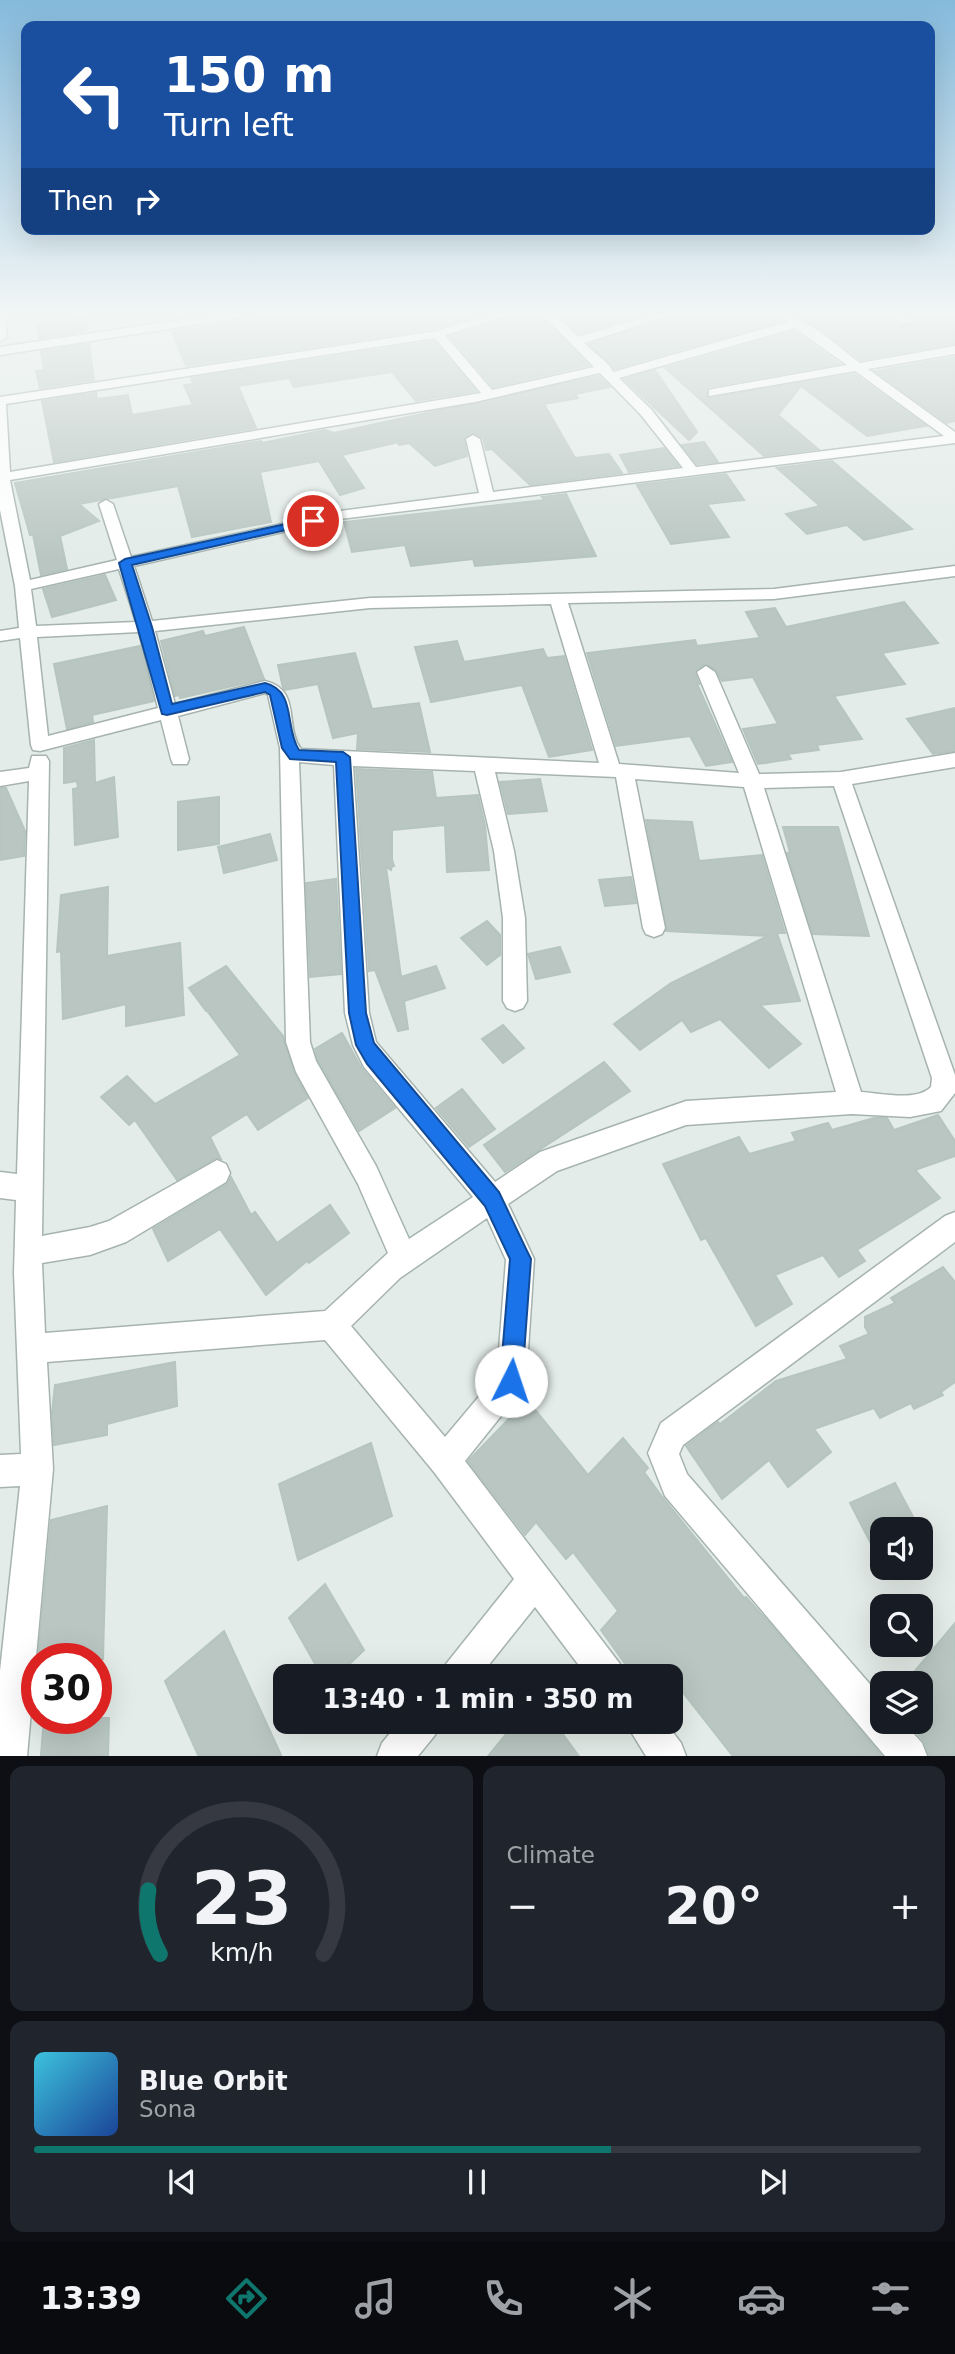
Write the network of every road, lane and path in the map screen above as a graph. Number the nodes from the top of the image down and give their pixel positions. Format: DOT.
graph roads {
  1 [pos="45,396"];
  2 [pos="483,396"];
  3 [pos="631,396"];
  4 [pos="897,396"];
  5 [pos="0,403"];
  6 [pos="955,438"];
  7 [pos="472,439"];
  8 [pos="1,456"];
  9 [pos="694,472"];
  10 [pos="3,477"];
  11 [pos="2,494"];
  12 [pos="487,496"];
  13 [pos="106,504"];
  14 [pos="7,542"];
  15 [pos="125,563"];
  16 [pos="955,571"];
  17 [pos="23,586"];
  18 [pos="558,599"];
  19 [pos="146,627"];
  20 [pos="29,632"];
  21 [pos="0,636"];
  22 [pos="706,672"];
  23 [pos="167,710"];
  24 [pos="40,745"];
  25 [pos="289,748"];
  26 [pos="343,757"];
  27 [pos="180,759"];
  28 [pos="955,760"];
  29 [pos="483,763"];
  30 [pos="617,770"];
  31 [pos="38,773"];
  32 [pos="0,779"];
  33 [pos="841,779"];
  34 [pos="752,781"];
  35 [pos="654,928"];
  36 [pos="516,1001"];
  37 [pos="852,1103"];
  38 [pos="217,1173"];
  39 [pos="0,1185"];
  40 [pos="31,1189"];
  41 [pos="492,1199"];
  42 [pos="955,1225"];
  43 [pos="28,1252"];
  44 [pos="404,1258"];
  45 [pos="331,1325"];
  46 [pos="32,1349"];
  47 [pos="445,1461"];
  48 [pos="37,1469"];
  49 [pos="0,1471"];
  50 [pos="535,1580"];
  51 [pos="468,1664"];
  52 [pos="599,1664"];
  53 [pos="412,1734"];
  54 [pos="652,1734"];
  55 [pos="9,1755"];
  56 [pos="395,1755"];
  57 [pos="668,1755"];
  58 [pos="909,1755"];
  1 -- 5 [label="street"];
  2 -- 10 [label="street"];
  3 -- 9 [label="street"];
  4 -- 6 [label="street"];
  5 -- 8 [label="street"];
  6 -- 9 [label="street"];
  7 -- 12 [label="street"];
  8 -- 10 [label="street"];
  9 -- 12 [label="street"];
  10 -- 11 [label="street"];
  11 -- 14 [label="street"];
  12 -- 15 [label="street"];
  13 -- 15 [label="street"];
  14 -- 17 [label="street"];
  15 -- 17 [label="street"];
  15 -- 19 [label="street"];
  16 -- 18 [label="street"];
  17 -- 20 [label="street"];
  18 -- 19 [label="street"];
  18 -- 30 [label="street"];
  19 -- 20 [label="street"];
  19 -- 23 [label="street"];
  20 -- 21 [label="street"];
  20 -- 24 [label="street"];
  22 -- 34 [label="street"];
  23 -- 24 [label="street"];
  23 -- 25 [label="street"];
  23 -- 27 [label="street"];
  24 -- 31 [label="street"];
  25 -- 26 [label="street"];
  25 -- 44 [label="street"];
  26 -- 29 [label="street"];
  26 -- 41 [label="street"];
  28 -- 33 [label="street"];
  29 -- 30 [label="street"];
  29 -- 36 [label="street"];
  30 -- 34 [label="street"];
  30 -- 35 [label="street"];
  31 -- 32 [label="street"];
  31 -- 40 [label="street"];
  33 -- 34 [label="street"];
  33 -- 37 [label="street"];
  34 -- 37 [label="street"];
  37 -- 41 [label="street"];
  38 -- 43 [label="street"];
  39 -- 40 [label="street"];
  40 -- 43 [label="street"];
  41 -- 44 [label="street"];
  41 -- 47 [label="street"];
  42 -- 58 [label="street"];
  43 -- 46 [label="street"];
  44 -- 45 [label="street"];
  45 -- 46 [label="street"];
  45 -- 47 [label="street"];
  46 -- 48 [label="street"];
  47 -- 50 [label="street"];
  48 -- 49 [label="street"];
  48 -- 55 [label="street"];
  50 -- 51 [label="street"];
  50 -- 52 [label="street"];
  53 -- 56 [label="street"];
  54 -- 57 [label="street"];
}
